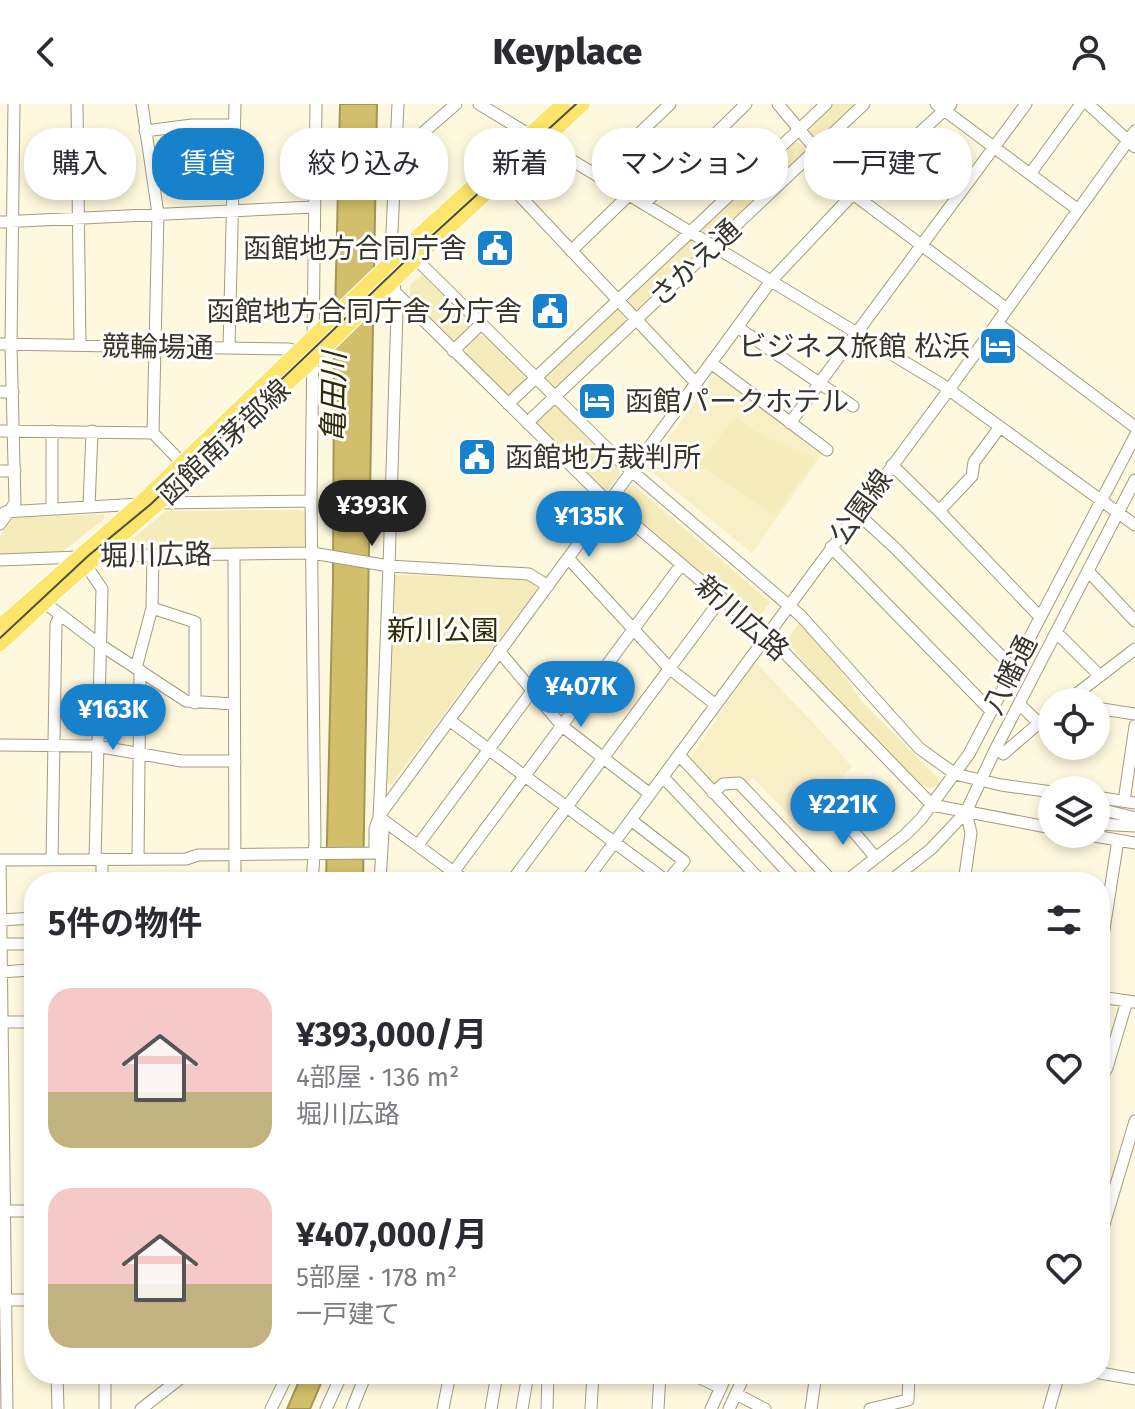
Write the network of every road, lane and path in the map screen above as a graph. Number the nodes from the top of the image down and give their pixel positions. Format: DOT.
graph roads {
  1 [pos="14,104"];
  2 [pos="77,104"];
  3 [pos="142,104"];
  4 [pos="235,104"];
  5 [pos="316,104"];
  6 [pos="398,104"];
  7 [pos="456,104"];
  8 [pos="479,104"];
  9 [pos="563,104"];
  10 [pos="583,104"];
  11 [pos="670,104"];
  12 [pos="746,104"];
  13 [pos="778,104"];
  14 [pos="826,104"];
  15 [pos="864,104"];
  16 [pos="1026,104"];
  17 [pos="1081,104"];
  18 [pos="1088,104"];
  19 [pos="944,106"];
  20 [pos="234,125"];
  21 [pos="397,128"];
  22 [pos="428,128"];
  23 [pos="520,128"];
  24 [pos="545,128"];
  25 [pos="551,128"];
  26 [pos="645,128"];
  27 [pos="799,128"];
  28 [pos="838,128"];
  29 [pos="921,128"];
  30 [pos="145,131"];
  31 [pos="804,135"];
  32 [pos="1133,140"];
  33 [pos="993,147"];
  34 [pos="804,160"];
  35 [pos="152,172"];
  36 [pos="1030,174"];
  37 [pos="156,200"];
  38 [pos="233,200"];
  39 [pos="394,200"];
  40 [pos="464,200"];
  41 [pos="479,200"];
  42 [pos="523,200"];
  43 [pos="624,200"];
  44 [pos="640,200"];
  45 [pos="847,200"];
  46 [pos="861,200"];
  47 [pos="645,203"];
  48 [pos="314,207"];
  49 [pos="1077,209"];
  50 [pos="233,210"];
  51 [pos="158,214"];
  52 [pos="79,219"];
  53 [pos="6,222"];
  54 [pos="691,231"];
  55 [pos="713,245"];
  56 [pos="921,245"];
  57 [pos="571,251"];
  58 [pos="416,259"];
  59 [pos="392,261"];
  60 [pos="771,281"];
  61 [pos="388,286"];
  62 [pos="617,300"];
  63 [pos="1007,309"];
  64 [pos="635,318"];
  65 [pos="997,323"];
  66 [pos="481,324"];
  67 [pos="737,327"];
  68 [pos="856,333"];
  69 [pos="314,338"];
  70 [pos="5,344"];
  71 [pos="80,345"];
  72 [pos="156,346"];
  73 [pos="229,348"];
  74 [pos="453,351"];
  75 [pos="306,355"];
  76 [pos="711,363"];
  77 [pos="535,378"];
  78 [pos="696,383"];
  79 [pos="820,383"];
  80 [pos="948,389"];
  81 [pos="0,392"];
  82 [pos="13,392"];
  83 [pos="553,396"];
  84 [pos="508,404"];
  85 [pos="853,406"];
  86 [pos="527,423"];
  87 [pos="790,423"];
  88 [pos="1000,427"];
  89 [pos="1135,427"];
  90 [pos="0,431"];
  91 [pos="13,431"];
  92 [pos="52,431"];
  93 [pos="92,431"];
  94 [pos="153,433"];
  95 [pos="1135,436"];
  96 [pos="827,450"];
  97 [pos="892,465"];
  98 [pos="186,468"];
  99 [pos="0,471"];
  100 [pos="15,471"];
  101 [pos="631,471"];
  102 [pos="1135,480"];
  103 [pos="311,501"];
  104 [pos="1101,501"];
  105 [pos="159,503"];
  106 [pos="609,503"];
  107 [pos="138,505"];
  108 [pos="89,507"];
  109 [pos="52,509"];
  110 [pos="939,511"];
  111 [pos="5,512"];
  112 [pos="1118,512"];
  113 [pos="857,513"];
  114 [pos="0,524"];
  115 [pos="1135,525"];
  116 [pos="831,547"];
  117 [pos="312,553"];
  118 [pos="234,554"];
  119 [pos="153,555"];
  120 [pos="568,558"];
  121 [pos="0,560"];
  122 [pos="85,560"];
  123 [pos="681,565"];
  124 [pos="389,566"];
  125 [pos="1088,571"];
  126 [pos="548,586"];
  127 [pos="39,599"];
  128 [pos="721,599"];
  129 [pos="788,606"];
  130 [pos="152,608"];
  131 [pos="60,616"];
  132 [pos="1040,617"];
  133 [pos="1135,621"];
  134 [pos="0,626"];
  135 [pos="633,630"];
  136 [pos="1057,633"];
  137 [pos="765,636"];
  138 [pos="0,644"];
  139 [pos="99,644"];
  140 [pos="1135,649"];
  141 [pos="499,651"];
  142 [pos="1013,668"];
  143 [pos="138,669"];
  144 [pos="670,669"];
  145 [pos="1100,676"];
  146 [pos="1084,688"];
  147 [pos="532,691"];
  148 [pos="195,703"];
  149 [pos="234,704"];
  150 [pos="1019,704"];
  151 [pos="716,705"];
  152 [pos="1110,710"];
  153 [pos="991,711"];
  154 [pos="1135,714"];
  155 [pos="449,720"];
  156 [pos="1038,722"];
  157 [pos="1038,724"];
  158 [pos="562,726"];
  159 [pos="1135,726"];
  160 [pos="0,745"];
  161 [pos="96,746"];
  162 [pos="54,747"];
  163 [pos="489,749"];
  164 [pos="139,754"];
  165 [pos="1003,754"];
  166 [pos="679,755"];
  167 [pos="603,758"];
  168 [pos="235,761"];
  169 [pos="955,774"];
  170 [pos="525,775"];
  171 [pos="663,777"];
  172 [pos="982,781"];
  173 [pos="1038,790"];
  174 [pos="713,793"];
  175 [pos="650,794"];
  176 [pos="1129,802"];
  177 [pos="932,805"];
  178 [pos="566,807"];
  179 [pos="966,812"];
  180 [pos="1110,812"];
  181 [pos="838,813"];
  182 [pos="379,817"];
  183 [pos="1135,818"];
  184 [pos="631,820"];
  185 [pos="1038,825"];
  186 [pos="1110,825"];
  187 [pos="1135,826"];
  188 [pos="1110,839"];
  189 [pos="1118,840"];
  190 [pos="614,842"];
  191 [pos="1135,843"];
  192 [pos="418,845"];
  193 [pos="371,853"];
  194 [pos="235,854"];
  195 [pos="313,854"];
  196 [pos="875,857"];
  197 [pos="52,859"];
  198 [pos="98,859"];
  199 [pos="138,859"];
  200 [pos="0,860"];
  201 [pos="100,872"];
  202 [pos="235,872"];
  203 [pos="312,872"];
  204 [pos="373,872"];
  205 [pos="381,872"];
  206 [pos="445,872"];
  207 [pos="454,872"];
  208 [pos="518,872"];
  209 [pos="592,872"];
  210 [pos="654,872"];
  211 [pos="676,872"];
  212 [pos="753,872"];
  213 [pos="788,872"];
  214 [pos="824,872"];
  215 [pos="857,872"];
  216 [pos="902,872"];
  217 [pos="965,872"];
  218 [pos="1110,891"];
  219 [pos="24,919"];
  220 [pos="1,920"];
  221 [pos="1,944"];
  222 [pos="24,944"];
  223 [pos="24,970"];
  224 [pos="1,972"];
  225 [pos="1110,999"];
  226 [pos="1131,1002"];
  227 [pos="1,1022"];
  228 [pos="24,1022"];
  229 [pos="1110,1060"];
  230 [pos="1135,1121"];
  231 [pos="1110,1205"];
  232 [pos="4,1211"];
  233 [pos="24,1211"];
  234 [pos="3,1300"];
  235 [pos="24,1300"];
  236 [pos="1110,1375"];
  237 [pos="1135,1379"];
  238 [pos="57,1384"];
  239 [pos="105,1384"];
  240 [pos="173,1384"];
  241 [pos="283,1384"];
  242 [pos="338,1384"];
  243 [pos="362,1384"];
  244 [pos="448,1384"];
  245 [pos="495,1384"];
  246 [pos="526,1384"];
  247 [pos="548,1384"];
  248 [pos="592,1384"];
  249 [pos="659,1384"];
  250 [pos="713,1384"];
  251 [pos="723,1384"];
  252 [pos="740,1384"];
  253 [pos="815,1384"];
  254 [pos="909,1384"];
  255 [pos="1056,1384"];
  256 [pos="721,1388"];
  257 [pos="736,1394"];
  258 [pos="329,1408"];
  259 [pos="7,1409"];
  260 [pos="58,1409"];
  261 [pos="105,1409"];
  262 [pos="141,1409"];
  263 [pos="271,1409"];
  264 [pos="352,1409"];
  265 [pos="443,1409"];
  266 [pos="491,1409"];
  267 [pos="522,1409"];
  268 [pos="547,1409"];
  269 [pos="591,1409"];
  270 [pos="658,1409"];
  271 [pos="711,1409"];
  272 [pos="729,1409"];
  273 [pos="765,1409"];
  274 [pos="811,1409"];
  275 [pos="870,1409"];
  276 [pos="1049,1409"];
  1 -- 53 [label="street"];
  2 -- 52 [label="street"];
  3 -- 30 [label="street"];
  4 -- 20 [label="street"];
  5 -- 48 [label="street"];
  6 -- 21 [label="street"];
  7 -- 22 [label="street"];
  8 -- 23 [label="street"];
  9 -- 24 [label="main road, 函館南茅部線"];
  10 -- 25 [label="main road, 函館南茅部線"];
  11 -- 26 [label="street"];
  12 -- 47 [label="street"];
  13 -- 27 [label="street"];
  14 -- 27 [label="street, さかえ通"];
  15 -- 28 [label="street, さかえ通"];
  16 -- 33 [label="street"];
  17 -- 36 [label="street"];
  18 -- 32 [label="street"];
  19 -- 29 [label="street"];
  19 -- 33 [label="street"];
  20 -- 30 [label="street"];
  27 -- 31 [label="street"];
  27 -- 54 [label="street, さかえ通"];
  30 -- 35 [label="street"];
  32 -- 49 [label="street, 公園線"];
  33 -- 36 [label="street"];
  33 -- 56 [label="street"];
  34 -- 55 [label="street, さかえ通"];
  36 -- 49 [label="street"];
  37 -- 51 [label="street"];
  38 -- 50 [label="street"];
  39 -- 59 [label="street"];
  40 -- 59 [label="main road, 函館南茅部線"];
  41 -- 58 [label="main road, 函館南茅部線"];
  42 -- 57 [label="street"];
  43 -- 57 [label="street"];
  44 -- 47 [label="street"];
  45 -- 60 [label="street"];
  46 -- 56 [label="street"];
  47 -- 54 [label="street"];
  48 -- 50 [label="street"];
  48 -- 69 [label="street"];
  49 -- 63 [label="street, 公園線"];
  50 -- 51 [label="street"];
  50 -- 73 [label="street"];
  51 -- 52 [label="street"];
  51 -- 72 [label="street"];
  52 -- 53 [label="street"];
  52 -- 71 [label="street"];
  53 -- 70 [label="street"];
  54 -- 55 [label="street"];
  54 -- 62 [label="street, さかえ通"];
  55 -- 60 [label="street"];
  55 -- 64 [label="street, さかえ通"];
  56 -- 63 [label="street"];
  56 -- 68 [label="street"];
  57 -- 62 [label="street"];
  58 -- 59 [label="street"];
  58 -- 61 [label="main road, 函館南茅部線"];
  58 -- 66 [label="street, 新川広路"];
  59 -- 61 [label="main road, 函館南茅部線"];
  60 -- 67 [label="street"];
  60 -- 68 [label="street"];
  61 -- 69 [label="main road"];
  61 -- 74 [label="street, 新川広路"];
  61 -- 75 [label="main road, 函館南茅部線"];
  61 -- 124 [label="street"];
  62 -- 64 [label="street"];
  62 -- 77 [label="street, さかえ通"];
  63 -- 65 [label="street, 公園線"];
  64 -- 78 [label="street"];
  64 -- 83 [label="street, さかえ通"];
  65 -- 80 [label="street, 公園線"];
  65 -- 89 [label="street"];
  66 -- 74 [label="street"];
  66 -- 77 [label="street, 新川広路"];
  67 -- 76 [label="street"];
  67 -- 79 [label="street"];
  68 -- 79 [label="street"];
  68 -- 80 [label="street"];
  69 -- 75 [label="main road"];
  70 -- 71 [label="street, 競輪場通"];
  70 -- 82 [label="street"];
  71 -- 72 [label="street, 競輪場通"];
  72 -- 73 [label="street, 競輪場通"];
  72 -- 94 [label="street"];
  73 -- 75 [label="street, 競輪場通"];
  74 -- 84 [label="street, 新川広路"];
  75 -- 98 [label="main road"];
  75 -- 103 [label="street"];
  76 -- 78 [label="street"];
  76 -- 87 [label="street"];
  77 -- 83 [label="street, 新川広路"];
  77 -- 84 [label="street, さかえ通"];
  78 -- 101 [label="street"];
  79 -- 85 [label="street"];
  79 -- 87 [label="street"];
  80 -- 88 [label="street"];
  80 -- 97 [label="street, 公園線"];
  81 -- 82 [label="street"];
  82 -- 91 [label="street"];
  83 -- 86 [label="street, さかえ通"];
  83 -- 101 [label="street, 新川広路"];
  84 -- 86 [label="street, 新川広路"];
  86 -- 106 [label="street, 新川広路"];
  87 -- 96 [label="street"];
  88 -- 104 [label="street"];
  88 -- 110 [label="street"];
  90 -- 91 [label="street"];
  91 -- 92 [label="street"];
  91 -- 100 [label="street"];
  92 -- 93 [label="street"];
  92 -- 109 [label="street"];
  93 -- 94 [label="street"];
  93 -- 108 [label="street"];
  94 -- 98 [label="street"];
  95 -- 104 [label="street, 八幡通"];
  97 -- 110 [label="street"];
  97 -- 113 [label="street, 公園線"];
  98 -- 105 [label="main road, 函館南茅部線"];
  98 -- 107 [label="main road"];
  99 -- 100 [label="street"];
  100 -- 111 [label="street"];
  101 -- 106 [label="street"];
  101 -- 129 [label="street, 新川広路"];
  102 -- 112 [label="street, 八幡通"];
  103 -- 105 [label="street, 堀川広路"];
  103 -- 117 [label="street"];
  104 -- 112 [label="street"];
  104 -- 132 [label="street, 八幡通"];
  105 -- 107 [label="street, 堀川広路"];
  105 -- 122 [label="main road, 函館南茅部線"];
  106 -- 120 [label="street"];
  106 -- 123 [label="street, 新川広路"];
  107 -- 108 [label="street, 堀川広路"];
  107 -- 122 [label="main road"];
  108 -- 109 [label="street, 堀川広路"];
  109 -- 111 [label="street, 堀川広路"];
  110 -- 132 [label="street"];
  111 -- 114 [label="street"];
  112 -- 115 [label="street"];
  112 -- 125 [label="street, 八幡通"];
  113 -- 116 [label="street, 公園線"];
  113 -- 142 [label="street"];
  116 -- 129 [label="street, 公園線"];
  116 -- 153 [label="street"];
  117 -- 118 [label="street, 堀川広路"];
  117 -- 124 [label="street, 堀川広路"];
  117 -- 195 [label="street"];
  118 -- 119 [label="street, 堀川広路"];
  118 -- 149 [label="street"];
  119 -- 122 [label="street, 堀川広路"];
  119 -- 130 [label="street"];
  120 -- 126 [label="street"];
  120 -- 135 [label="street"];
  121 -- 122 [label="street, 堀川広路"];
  122 -- 127 [label="main road"];
  122 -- 139 [label="street"];
  123 -- 128 [label="street, 新川広路"];
  123 -- 135 [label="street"];
  124 -- 126 [label="street, 堀川広路"];
  124 -- 182 [label="street"];
  125 -- 133 [label="street"];
  125 -- 136 [label="street, 八幡通"];
  126 -- 141 [label="street"];
  127 -- 131 [label="street"];
  127 -- 134 [label="main road"];
  127 -- 138 [label="main road"];
  128 -- 137 [label="street, 新川広路"];
  128 -- 144 [label="street"];
  129 -- 137 [label="street, 公園線"];
  129 -- 169 [label="street, 新川広路"];
  130 -- 143 [label="street"];
  130 -- 148 [label="street"];
  131 -- 139 [label="street"];
  131 -- 162 [label="street"];
  132 -- 142 [label="street, 八幡通"];
  135 -- 144 [label="street"];
  135 -- 158 [label="street"];
  136 -- 145 [label="street"];
  136 -- 150 [label="street, 八幡通"];
  137 -- 151 [label="street, 公園線"];
  137 -- 177 [label="street, 新川広路"];
  139 -- 143 [label="street"];
  139 -- 161 [label="street"];
  140 -- 145 [label="street"];
  141 -- 147 [label="street"];
  141 -- 155 [label="street"];
  142 -- 153 [label="street, 八幡通"];
  143 -- 148 [label="street"];
  143 -- 164 [label="street"];
  144 -- 151 [label="street"];
  144 -- 167 [label="street"];
  145 -- 146 [label="street"];
  147 -- 158 [label="street"];
  147 -- 163 [label="street"];
  148 -- 149 [label="street"];
  149 -- 168 [label="street"];
  150 -- 156 [label="street"];
  150 -- 172 [label="street, 八幡通"];
  151 -- 166 [label="street, 公園線"];
  152 -- 154 [label="street"];
  153 -- 169 [label="street, 八幡通"];
  155 -- 163 [label="street"];
  155 -- 182 [label="street"];
  157 -- 165 [label="street"];
  158 -- 167 [label="street"];
  158 -- 170 [label="street"];
  159 -- 176 [label="street"];
  160 -- 162 [label="street"];
  161 -- 162 [label="street"];
  161 -- 164 [label="street"];
  161 -- 198 [label="street"];
  162 -- 197 [label="street"];
  163 -- 170 [label="street"];
  163 -- 192 [label="street"];
  164 -- 168 [label="street"];
  164 -- 199 [label="street"];
  166 -- 171 [label="street, 公園線"];
  166 -- 174 [label="street"];
  167 -- 175 [label="street"];
  167 -- 178 [label="street"];
  168 -- 194 [label="street"];
  169 -- 172 [label="street, 新川広路"];
  169 -- 177 [label="street, 八幡通"];
  170 -- 178 [label="street"];
  170 -- 207 [label="street"];
  171 -- 175 [label="street, 公園線"];
  171 -- 212 [label="street"];
  172 -- 173 [label="street, 新川広路"];
  172 -- 179 [label="street, 八幡通"];
  174 -- 213 [label="street"];
  174 -- 214 [label="street"];
  175 -- 184 [label="street, 公園線"];
  177 -- 179 [label="street"];
  177 -- 196 [label="street, 八幡通"];
  178 -- 190 [label="street"];
  178 -- 208 [label="street"];
  179 -- 185 [label="street"];
  179 -- 216 [label="street, 八幡通"];
  179 -- 217 [label="street"];
  180 -- 183 [label="street"];
  181 -- 196 [label="street"];
  182 -- 192 [label="street"];
  182 -- 193 [label="street"];
  182 -- 205 [label="street"];
  184 -- 190 [label="street, 公園線"];
  184 -- 211 [label="street"];
  186 -- 187 [label="street"];
  188 -- 189 [label="street"];
  189 -- 191 [label="street"];
  189 -- 218 [label="street"];
  190 -- 209 [label="street, 公園線"];
  190 -- 210 [label="street"];
  192 -- 206 [label="street"];
  193 -- 195 [label="street"];
  193 -- 204 [label="street"];
  194 -- 195 [label="street"];
  194 -- 199 [label="street"];
  194 -- 202 [label="street"];
  195 -- 203 [label="street"];
  196 -- 215 [label="street, 八幡通"];
  197 -- 198 [label="street"];
  197 -- 200 [label="street"];
  198 -- 199 [label="street"];
  198 -- 201 [label="street"];
  200 -- 220 [label="street"];
  219 -- 220 [label="street"];
  220 -- 221 [label="street"];
  221 -- 222 [label="street"];
  221 -- 224 [label="street"];
  223 -- 224 [label="street"];
  224 -- 227 [label="street"];
  225 -- 226 [label="street"];
  226 -- 229 [label="street"];
  227 -- 228 [label="street"];
  227 -- 232 [label="street"];
  230 -- 231 [label="street"];
  232 -- 233 [label="street"];
  232 -- 234 [label="street"];
  234 -- 235 [label="street"];
  234 -- 259 [label="street"];
  236 -- 237 [label="street"];
  238 -- 260 [label="street"];
  239 -- 261 [label="street"];
  240 -- 262 [label="street"];
  241 -- 263 [label="street"];
  242 -- 258 [label="street"];
  243 -- 264 [label="street"];
  244 -- 265 [label="street"];
  245 -- 266 [label="street"];
  246 -- 267 [label="street"];
  247 -- 268 [label="street"];
  248 -- 269 [label="street"];
  249 -- 270 [label="street"];
  250 -- 256 [label="street"];
  251 -- 256 [label="street"];
  252 -- 257 [label="street"];
  253 -- 274 [label="street"];
  254 -- 275 [label="street"];
  255 -- 276 [label="street"];
  256 -- 271 [label="street"];
  257 -- 272 [label="street"];
  257 -- 273 [label="street"];
}
